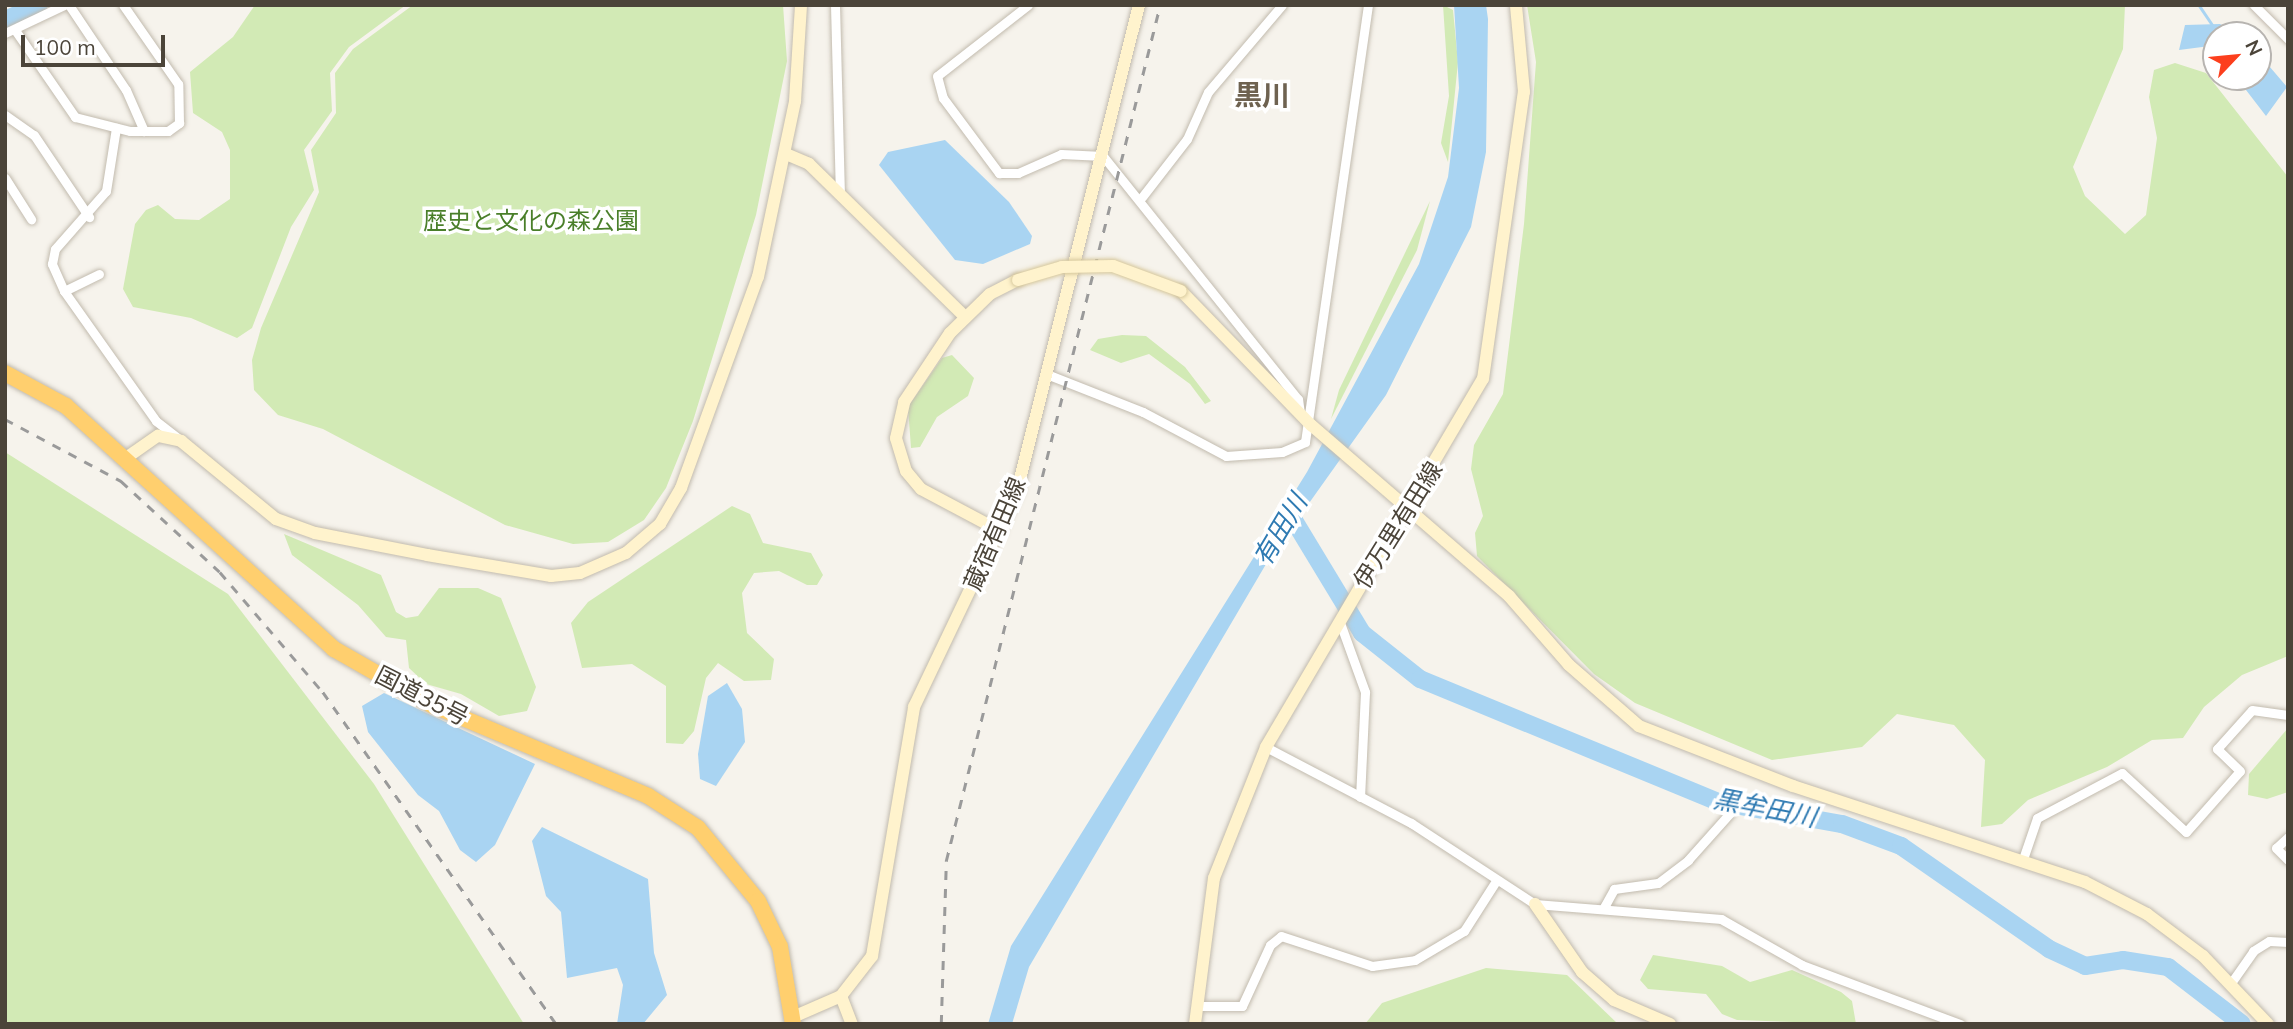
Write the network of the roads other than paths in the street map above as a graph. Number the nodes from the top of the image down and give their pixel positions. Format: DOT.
graph roads {
  1 [pos="66,5"];
  2 [pos="123,5"];
  3 [pos="800,5"];
  4 [pos="835,5"];
  5 [pos="1028,5"];
  6 [pos="1139,5"];
  7 [pos="1282,5"];
  8 [pos="1368,5"];
  9 [pos="1516,5"];
  10 [pos="2254,5"];
  11 [pos="10,31"];
  12 [pos="2288,39"];
  13 [pos="5,115"];
  14 [pos="116,128"];
  15 [pos="144,131"];
  16 [pos="786,154"];
  17 [pos="1103,156"];
  18 [pos="5,178"];
  19 [pos="840,195"];
  20 [pos="1142,197"];
  21 [pos="89,217"];
  22 [pos="31,219"];
  23 [pos="99,274"];
  24 [pos="64,291"];
  25 [pos="965,317"];
  26 [pos="5,373"];
  27 [pos="1049,375"];
  28 [pos="1300,413"];
  29 [pos="1311,425"];
  30 [pos="181,441"];
  31 [pos="126,458"];
  32 [pos="1406,512"];
  33 [pos="1000,531"];
  34 [pos="1339,618"];
  35 [pos="2288,715"];
  36 [pos="1266,747"];
  37 [pos="1360,797"];
  38 [pos="1730,813"];
  39 [pos="2288,837"];
  40 [pos="2023,859"];
  41 [pos="2288,860"];
  42 [pos="1496,881"];
  43 [pos="1535,904"];
  44 [pos="1603,909"];
  45 [pos="2288,942"];
  46 [pos="2231,983"];
  47 [pos="841,996"];
  48 [pos="1197,1006"];
  49 [pos="793,1020"];
  50 [pos="852,1024"];
  51 [pos="1195,1024"];
  52 [pos="1670,1024"];
  53 [pos="1960,1024"];
  54 [pos="2268,1024"];
  1 -- 11 [label="street"];
  1 -- 15 [label="street"];
  2 -- 15 [label="street"];
  3 -- 16 [label="street"];
  4 -- 19 [label="street"];
  5 -- 17 [label="street"];
  6 -- 17 [label="street, 蔵宿有田線"];
  7 -- 20 [label="street"];
  8 -- 29 [label="street"];
  9 -- 32 [label="street, 伊万里有田線"];
  10 -- 12 [label="street"];
  11 -- 14 [label="street"];
  13 -- 21 [label="street"];
  14 -- 15 [label="street"];
  14 -- 21 [label="street"];
  16 -- 19 [label="street"];
  16 -- 30 [label="street"];
  17 -- 20 [label="street"];
  17 -- 27 [label="street, 蔵宿有田線"];
  18 -- 22 [label="street"];
  19 -- 25 [label="street"];
  20 -- 28 [label="street"];
  21 -- 24 [label="street"];
  23 -- 24 [label="street"];
  24 -- 30 [label="street"];
  25 -- 28 [label="street, bridge"];
  25 -- 33 [label="street"];
  26 -- 31 [label="highway, 国道35号"];
  27 -- 29 [label="street"];
  27 -- 33 [label="street, 蔵宿有田線"];
  28 -- 29 [label="street"];
  29 -- 32 [label="street"];
  30 -- 31 [label="street"];
  31 -- 49 [label="highway, 国道35号"];
  32 -- 34 [label="street, 伊万里有田線"];
  32 -- 40 [label="street"];
  33 -- 47 [label="street, 蔵宿有田線"];
  34 -- 36 [label="street, 伊万里有田線"];
  34 -- 37 [label="street"];
  35 -- 40 [label="street"];
  36 -- 37 [label="street"];
  36 -- 48 [label="street, 伊万里有田線"];
  37 -- 42 [label="street"];
  38 -- 44 [label="street"];
  39 -- 41 [label="street"];
  40 -- 46 [label="street"];
  42 -- 43 [label="street"];
  42 -- 48 [label="street"];
  43 -- 44 [label="street"];
  43 -- 52 [label="street"];
  44 -- 53 [label="street"];
  45 -- 46 [label="street"];
  46 -- 54 [label="street"];
  47 -- 49 [label="street, 蔵宿有田線"];
  47 -- 50 [label="street"];
  48 -- 51 [label="street, 伊万里有田線"];
}
